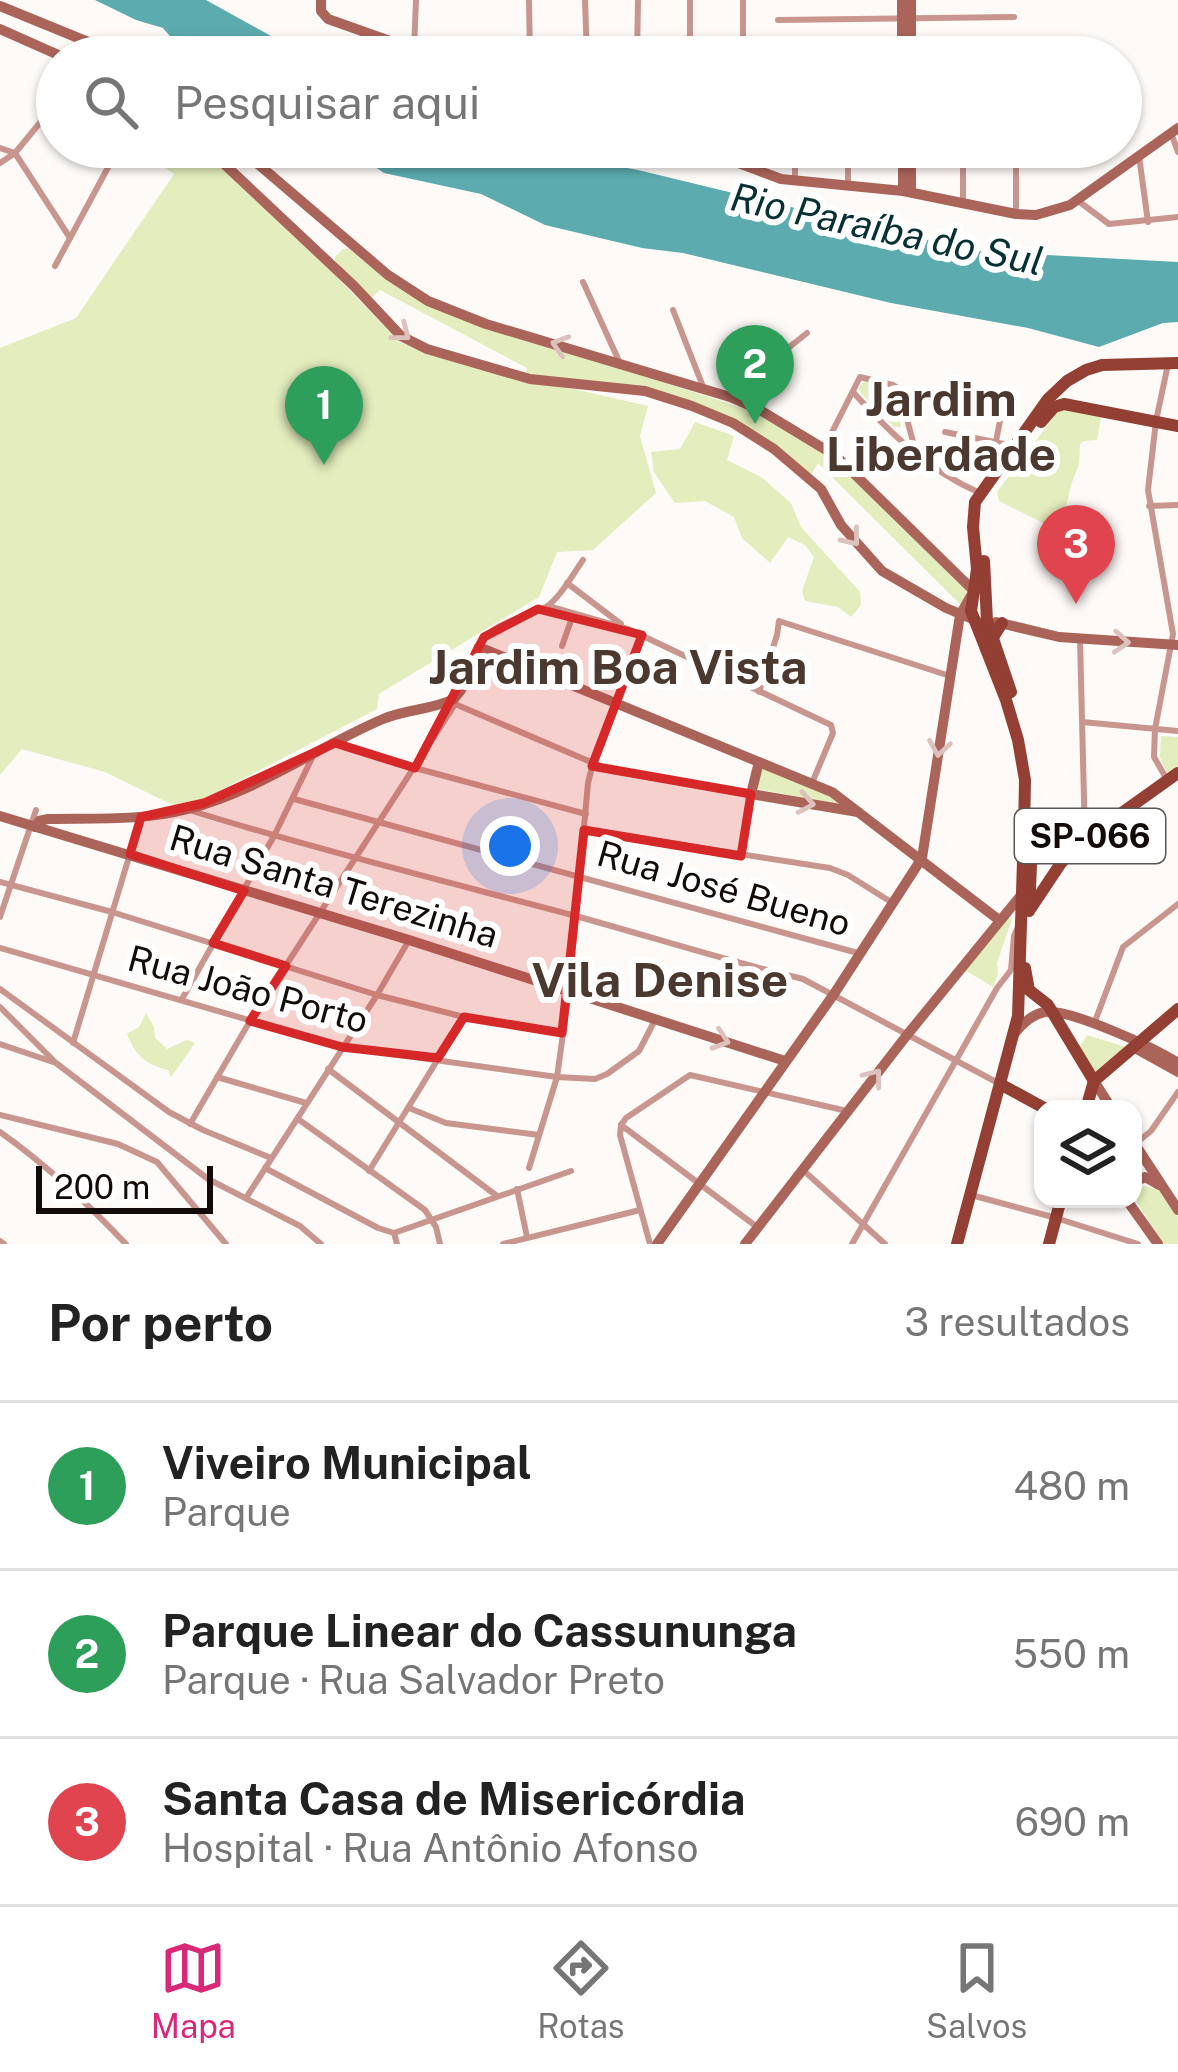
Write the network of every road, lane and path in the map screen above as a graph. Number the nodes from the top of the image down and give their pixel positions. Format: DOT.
graph roads {
  1 [pos="321,0"];
  2 [pos="416,0"];
  3 [pos="530,0"];
  4 [pos="585,0"];
  5 [pos="638,0"];
  6 [pos="690,0"];
  7 [pos="743,0"];
  8 [pos="906,0"];
  9 [pos="0,6"];
  10 [pos="907,17"];
  11 [pos="1014,17"];
  12 [pos="778,20"];
  13 [pos="0,28"];
  14 [pos="74,36"];
  15 [pos="375,36"];
  16 [pos="415,36"];
  17 [pos="530,36"];
  18 [pos="586,36"];
  19 [pos="637,36"];
  20 [pos="690,36"];
  21 [pos="743,36"];
  22 [pos="907,36"];
  23 [pos="36,45"];
  24 [pos="36,128"];
  25 [pos="1174,130"];
  26 [pos="0,148"];
  27 [pos="1178,152"];
  28 [pos="15,153"];
  29 [pos="1142,154"];
  30 [pos="0,163"];
  31 [pos="108,168"];
  32 [pos="234,168"];
  33 [pos="259,168"];
  34 [pos="748,168"];
  35 [pos="795,168"];
  36 [pos="848,168"];
  37 [pos="907,168"];
  38 [pos="963,168"];
  39 [pos="1016,168"];
  40 [pos="1122,168"];
  41 [pos="1141,168"];
  42 [pos="795,181"];
  43 [pos="848,185"];
  44 [pos="908,191"];
  45 [pos="1077,200"];
  46 [pos="963,202"];
  47 [pos="1016,214"];
  48 [pos="1178,217"];
  49 [pos="1148,221"];
  50 [pos="70,238"];
  51 [pos="332,242"];
  52 [pos="56,266"];
  53 [pos="584,282"];
  54 [pos="673,310"];
  55 [pos="807,333"];
  56 [pos="742,342"];
  57 [pos="620,363"];
  58 [pos="1173,363"];
  59 [pos="1086,370"];
  60 [pos="752,377"];
  61 [pos="704,389"];
  62 [pos="852,391"];
  63 [pos="952,393"];
  64 [pos="1082,407"];
  65 [pos="760,410"];
  66 [pos="1156,421"];
  67 [pos="908,426"];
  68 [pos="1178,426"];
  69 [pos="888,431"];
  70 [pos="945,432"];
  71 [pos="996,441"];
  72 [pos="1014,446"];
  73 [pos="824,448"];
  74 [pos="916,454"];
  75 [pos="980,493"];
  76 [pos="1178,505"];
  77 [pos="1149,506"];
  78 [pos="583,560"];
  79 [pos="566,583"];
  80 [pos="973,591"];
  81 [pos="985,604"];
  82 [pos="548,606"];
  83 [pos="574,614"];
  84 [pos="960,615"];
  85 [pos="988,621"];
  86 [pos="628,629"];
  87 [pos="642,635"];
  88 [pos="1081,639"];
  89 [pos="1176,645"];
  90 [pos="479,646"];
  91 [pos="562,646"];
  92 [pos="950,676"];
  93 [pos="759,692"];
  94 [pos="455,702"];
  95 [pos="616,702"];
  96 [pos="1082,722"];
  97 [pos="1155,729"];
  98 [pos="1178,731"];
  99 [pos="335,743"];
  100 [pos="313,756"];
  101 [pos="759,762"];
  102 [pos="592,763"];
  103 [pos="415,768"];
  104 [pos="1173,777"];
  105 [pos="812,783"];
  106 [pos="751,794"];
  107 [pos="294,800"];
  108 [pos="187,809"];
  109 [pos="35,810"];
  110 [pos="861,813"];
  111 [pos="586,814"];
  112 [pos="0,816"];
  113 [pos="141,817"];
  114 [pos="379,823"];
  115 [pos="32,827"];
  116 [pos="584,830"];
  117 [pos="274,836"];
  118 [pos="1085,839"];
  119 [pos="130,854"];
  120 [pos="741,856"];
  121 [pos="356,857"];
  122 [pos="922,858"];
  123 [pos="1060,863"];
  124 [pos="580,876"];
  125 [pos="0,882"];
  126 [pos="10,885"];
  127 [pos="1028,885"];
  128 [pos="244,890"];
  129 [pos="894,904"];
  130 [pos="1178,904"];
  131 [pos="112,912"];
  132 [pos="320,915"];
  133 [pos="1025,915"];
  134 [pos="576,916"];
  135 [pos="0,917"];
  136 [pos="999,920"];
  137 [pos="409,940"];
  138 [pos="213,943"];
  139 [pos="0,948"];
  140 [pos="861,954"];
  141 [pos="286,966"];
  142 [pos="94,975"];
  143 [pos="1017,982"];
  144 [pos="0,988"];
  145 [pos="997,988"];
  146 [pos="569,992"];
  147 [pos="377,994"];
  148 [pos="834,994"];
  149 [pos="182,999"];
  150 [pos="0,1006"];
  151 [pos="1178,1009"];
  152 [pos="1051,1011"];
  153 [pos="464,1017"];
  154 [pos="656,1019"];
  155 [pos="250,1021"];
  156 [pos="1094,1025"];
  157 [pos="562,1033"];
  158 [pos="907,1035"];
  159 [pos="1013,1039"];
  160 [pos="73,1043"];
  161 [pos="0,1044"];
  162 [pos="1134,1046"];
  163 [pos="341,1047"];
  164 [pos="438,1058"];
  165 [pos="785,1060"];
  166 [pos="956,1060"];
  167 [pos="56,1063"];
  168 [pos="1178,1068"];
  169 [pos="328,1069"];
  170 [pos="218,1077"];
  171 [pos="556,1077"];
  172 [pos="1094,1081"];
  173 [pos="1000,1084"];
  174 [pos="765,1090"];
  175 [pos="1178,1092"];
  176 [pos="1018,1094"];
  177 [pos="1089,1100"];
  178 [pos="1106,1100"];
  179 [pos="306,1103"];
  180 [pos="1034,1103"];
  181 [pos="409,1108"];
  182 [pos="847,1111"];
  183 [pos="0,1115"];
  184 [pos="296,1118"];
  185 [pos="400,1123"];
  186 [pos="190,1124"];
  187 [pos="621,1125"];
  188 [pos="0,1132"];
  189 [pos="539,1135"];
  190 [pos="1142,1137"];
  191 [pos="170,1149"];
  192 [pos="1142,1155"];
  193 [pos="178,1156"];
  194 [pos="271,1158"];
  195 [pos="160,1165"];
  196 [pos="266,1168"];
  197 [pos="529,1168"];
  198 [pos="802,1168"];
  199 [pos="369,1171"];
  200 [pos="571,1172"];
  201 [pos="1142,1178"];
  202 [pos="699,1185"];
  203 [pos="1162,1187"];
  204 [pos="517,1189"];
  205 [pos="970,1195"];
  206 [pos="497,1196"];
  207 [pos="246,1198"];
  208 [pos="1176,1202"];
  209 [pos="1059,1208"];
  210 [pos="1132,1208"];
  211 [pos="1133,1208"];
  212 [pos="640,1210"];
  213 [pos="1056,1218"];
  214 [pos="432,1219"];
  215 [pos="863,1224"];
  216 [pos="758,1227"];
  217 [pos="1100,1231"];
  218 [pos="394,1232"];
  219 [pos="1123,1237"];
  220 [pos="527,1238"];
  221 [pos="126,1244"];
  222 [pos="226,1244"];
  223 [pos="320,1244"];
  224 [pos="397,1244"];
  225 [pos="440,1244"];
  226 [pos="503,1244"];
  227 [pos="654,1244"];
  228 [pos="745,1244"];
  229 [pos="852,1244"];
  230 [pos="885,1244"];
  231 [pos="957,1244"];
  232 [pos="1049,1244"];
  233 [pos="1096,1244"];
  234 [pos="1138,1244"];
  235 [pos="1158,1244"];
  1 -- 15 [label="main road"];
  2 -- 16 [label="street"];
  3 -- 17 [label="street"];
  4 -- 18 [label="street"];
  5 -- 19 [label="street"];
  6 -- 20 [label="street"];
  7 -- 21 [label="street"];
  8 -- 10 [label="main road"];
  9 -- 14 [label="main road"];
  10 -- 11 [label="street"];
  10 -- 12 [label="street"];
  10 -- 22 [label="main road"];
  13 -- 23 [label="main road"];
  24 -- 28 [label="street"];
  25 -- 27 [label="street"];
  25 -- 29 [label="main road"];
  26 -- 28 [label="street"];
  28 -- 30 [label="street"];
  28 -- 50 [label="street"];
  31 -- 50 [label="street"];
  32 -- 51 [label="main road"];
  33 -- 51 [label="main road"];
  34 -- 42 [label="main road"];
  35 -- 42 [label="street"];
  36 -- 43 [label="street"];
  37 -- 44 [label="main road"];
  38 -- 46 [label="street"];
  39 -- 47 [label="street"];
  40 -- 45 [label="main road"];
  41 -- 49 [label="street"];
  42 -- 43 [label="main road"];
  43 -- 44 [label="main road"];
  44 -- 46 [label="main road"];
  45 -- 47 [label="main road"];
  45 -- 49 [label="street"];
  46 -- 47 [label="main road"];
  48 -- 49 [label="street"];
  50 -- 52 [label="street"];
  57 -- 51 [label="main road, one-way"];
  51 -- 84 [label="main road, one-way"];
  53 -- 57 [label="street"];
  54 -- 61 [label="street"];
  55 -- 60 [label="street"];
  56 -- 60 [label="street"];
  57 -- 61 [label="main road"];
  58 -- 59 [label="main road"];
  58 -- 66 [label="street"];
  59 -- 64 [label="main road"];
  59 -- 72 [label="main road"];
  60 -- 65 [label="street"];
  61 -- 65 [label="main road"];
  62 -- 67 [label="street"];
  62 -- 69 [label="street"];
  62 -- 73 [label="street"];
  63 -- 71 [label="street"];
  64 -- 66 [label="main road"];
  64 -- 81 [label="main road"];
  65 -- 73 [label="main road"];
  66 -- 68 [label="main road"];
  66 -- 77 [label="street"];
  67 -- 69 [label="street"];
  67 -- 74 [label="street"];
  69 -- 74 [label="street"];
  70 -- 71 [label="street"];
  71 -- 72 [label="street"];
  72 -- 75 [label="main road"];
  73 -- 80 [label="main road"];
  74 -- 75 [label="street"];
  75 -- 80 [label="main road"];
  76 -- 77 [label="street"];
  77 -- 89 [label="street"];
  78 -- 79 [label="street"];
  79 -- 82 [label="street"];
  79 -- 86 [label="street"];
  80 -- 81 [label="main road"];
  80 -- 84 [label="main road"];
  80 -- 85 [label="main road"];
  81 -- 85 [label="main road"];
  82 -- 83 [label="street"];
  82 -- 90 [label="street"];
  83 -- 86 [label="street"];
  83 -- 91 [label="street"];
  84 -- 85 [label="main road"];
  84 -- 92 [label="main road"];
  85 -- 88 [label="main road"];
  85 -- 127 [label="main road"];
  85 -- 127 [label="main road"];
  86 -- 87 [label="street"];
  87 -- 93 [label="street"];
  87 -- 95 [label="street"];
  88 -- 89 [label="main road, one-way"];
  88 -- 96 [label="street"];
  89 -- 97 [label="street"];
  90 -- 94 [label="main road"];
  90 -- 95 [label="main road"];
  92 -- 93 [label="street"];
  92 -- 122 [label="main road, one-way"];
  93 -- 105 [label="street"];
  94 -- 99 [label="main road"];
  94 -- 102 [label="street"];
  94 -- 103 [label="street"];
  95 -- 101 [label="main road"];
  95 -- 102 [label="street"];
  96 -- 97 [label="street"];
  96 -- 118 [label="street"];
  97 -- 98 [label="street"];
  97 -- 104 [label="street"];
  99 -- 100 [label="main road"];
  99 -- 103 [label="street"];
  100 -- 107 [label="street"];
  100 -- 108 [label="main road"];
  101 -- 105 [label="main road"];
  101 -- 106 [label="main road"];
  102 -- 106 [label="street"];
  102 -- 111 [label="street"];
  103 -- 111 [label="street"];
  103 -- 114 [label="street"];
  104 -- 118 [label="main road, SP-066"];
  105 -- 110 [label="main road"];
  106 -- 110 [label="main road, one-way"];
  106 -- 120 [label="street"];
  107 -- 114 [label="street, Rua José Bueno"];
  107 -- 117 [label="street"];
  108 -- 113 [label="main road"];
  108 -- 117 [label="street"];
  109 -- 115 [label="street"];
  110 -- 122 [label="main road"];
  111 -- 116 [label="street"];
  112 -- 115 [label="main road, Rua Santa Terezinha"];
  113 -- 115 [label="main road"];
  113 -- 119 [label="street"];
  114 -- 121 [label="street"];
  114 -- 124 [label="street, Rua José Bueno"];
  115 -- 119 [label="main road, Rua Santa Terezinha"];
  115 -- 126 [label="street"];
  116 -- 120 [label="street"];
  116 -- 124 [label="street"];
  117 -- 121 [label="street"];
  117 -- 128 [label="street"];
  118 -- 123 [label="main road, SP-066"];
  119 -- 128 [label="main road, Rua Santa Terezinha"];
  119 -- 131 [label="street"];
  120 -- 129 [label="street"];
  121 -- 132 [label="street"];
  121 -- 134 [label="street"];
  122 -- 129 [label="main road"];
  122 -- 136 [label="main road"];
  123 -- 127 [label="main road"];
  123 -- 133 [label="main road, SP-066"];
  124 -- 134 [label="street"];
  124 -- 140 [label="street, Rua José Bueno"];
  125 -- 126 [label="street"];
  126 -- 131 [label="street"];
  126 -- 135 [label="street"];
  127 -- 133 [label="main road"];
  127 -- 136 [label="main road"];
  128 -- 132 [label="main road, Rua Santa Terezinha"];
  128 -- 138 [label="street"];
  129 -- 140 [label="main road"];
  130 -- 156 [label="street"];
  131 -- 138 [label="street"];
  131 -- 142 [label="street"];
  132 -- 137 [label="main road, Rua Santa Terezinha"];
  132 -- 141 [label="street"];
  133 -- 143 [label="main road, SP-066"];
  133 -- 145 [label="street"];
  133 -- 152 [label="main road"];
  134 -- 146 [label="street"];
  134 -- 148 [label="street"];
  136 -- 158 [label="main road"];
  137 -- 146 [label="main road, Rua Santa Terezinha"];
  137 -- 147 [label="street"];
  138 -- 141 [label="street"];
  138 -- 149 [label="street"];
  139 -- 142 [label="street, Rua João Porto"];
  140 -- 148 [label="main road"];
  141 -- 147 [label="street"];
  141 -- 155 [label="street"];
  142 -- 149 [label="street, Rua João Porto"];
  142 -- 160 [label="street"];
  143 -- 145 [label="street"];
  143 -- 159 [label="main road, SP-066"];
  144 -- 160 [label="street"];
  145 -- 166 [label="street"];
  146 -- 154 [label="main road, Rua Santa Terezinha"];
  146 -- 157 [label="street"];
  147 -- 153 [label="street"];
  147 -- 163 [label="street"];
  148 -- 158 [label="street"];
  148 -- 165 [label="main road"];
  149 -- 155 [label="street, Rua João Porto"];
  150 -- 167 [label="street"];
  151 -- 162 [label="main road"];
  152 -- 156 [label="main road"];
  152 -- 159 [label="main road"];
  152 -- 172 [label="main road"];
  153 -- 157 [label="street"];
  153 -- 164 [label="street"];
  154 -- 165 [label="main road, Rua Santa Terezinha, one-way"];
  154 -- 171 [label="street, Rua João Porto"];
  155 -- 163 [label="street, Rua João Porto"];
  155 -- 170 [label="street"];
  156 -- 162 [label="main road"];
  157 -- 171 [label="street"];
  158 -- 166 [label="street"];
  182 -- 158 [label="main road, one-way"];
  159 -- 173 [label="main road, SP-066"];
  159 -- 176 [label="main road"];
  160 -- 186 [label="street"];
  161 -- 167 [label="street"];
  162 -- 168 [label="main road"];
  162 -- 172 [label="main road"];
  163 -- 164 [label="street, Rua João Porto"];
  163 -- 169 [label="street"];
  164 -- 171 [label="street, Rua João Porto"];
  164 -- 181 [label="street"];
  165 -- 174 [label="main road"];
  166 -- 173 [label="street"];
  166 -- 215 [label="street"];
  167 -- 191 [label="street"];
  169 -- 179 [label="street"];
  169 -- 185 [label="street"];
  170 -- 179 [label="street"];
  170 -- 186 [label="street"];
  171 -- 189 [label="street"];
  172 -- 177 [label="main road"];
  172 -- 178 [label="main road"];
  173 -- 176 [label="main road"];
  173 -- 205 [label="main road, SP-066"];
  174 -- 182 [label="street"];
  174 -- 187 [label="street"];
  174 -- 202 [label="main road"];
  175 -- 190 [label="street"];
  176 -- 180 [label="main road"];
  179 -- 184 [label="street"];
  181 -- 185 [label="street"];
  181 -- 189 [label="street"];
  182 -- 198 [label="main road"];
  183 -- 195 [label="street"];
  184 -- 194 [label="street"];
  184 -- 199 [label="street"];
  185 -- 199 [label="street"];
  185 -- 206 [label="street"];
  186 -- 194 [label="street"];
  187 -- 202 [label="street"];
  187 -- 212 [label="street"];
  188 -- 221 [label="street"];
  189 -- 197 [label="street"];
  191 -- 193 [label="street"];
  191 -- 195 [label="street"];
  192 -- 203 [label="main road"];
  193 -- 195 [label="street"];
  193 -- 207 [label="street"];
  194 -- 196 [label="street"];
  195 -- 222 [label="street"];
  196 -- 207 [label="street"];
  196 -- 218 [label="street"];
  198 -- 215 [label="street"];
  198 -- 216 [label="main road"];
  199 -- 214 [label="street"];
  200 -- 204 [label="street"];
  201 -- 203 [label="main road"];
  202 -- 216 [label="street"];
  202 -- 227 [label="main road"];
  203 -- 208 [label="main road"];
  204 -- 206 [label="street"];
  204 -- 220 [label="street"];
  205 -- 213 [label="street"];
  205 -- 231 [label="main road, SP-066"];
  206 -- 214 [label="street"];
  207 -- 223 [label="street"];
  209 -- 213 [label="main road"];
  210 -- 219 [label="street"];
  211 -- 235 [label="main road"];
  212 -- 220 [label="street"];
  212 -- 227 [label="street"];
  213 -- 217 [label="street"];
  213 -- 232 [label="main road"];
  214 -- 218 [label="street"];
  214 -- 225 [label="street"];
  215 -- 229 [label="street"];
  215 -- 230 [label="street"];
  216 -- 228 [label="main road"];
  217 -- 219 [label="street"];
  217 -- 233 [label="street"];
  218 -- 224 [label="street"];
  219 -- 234 [label="street"];
  220 -- 226 [label="street"];
}
